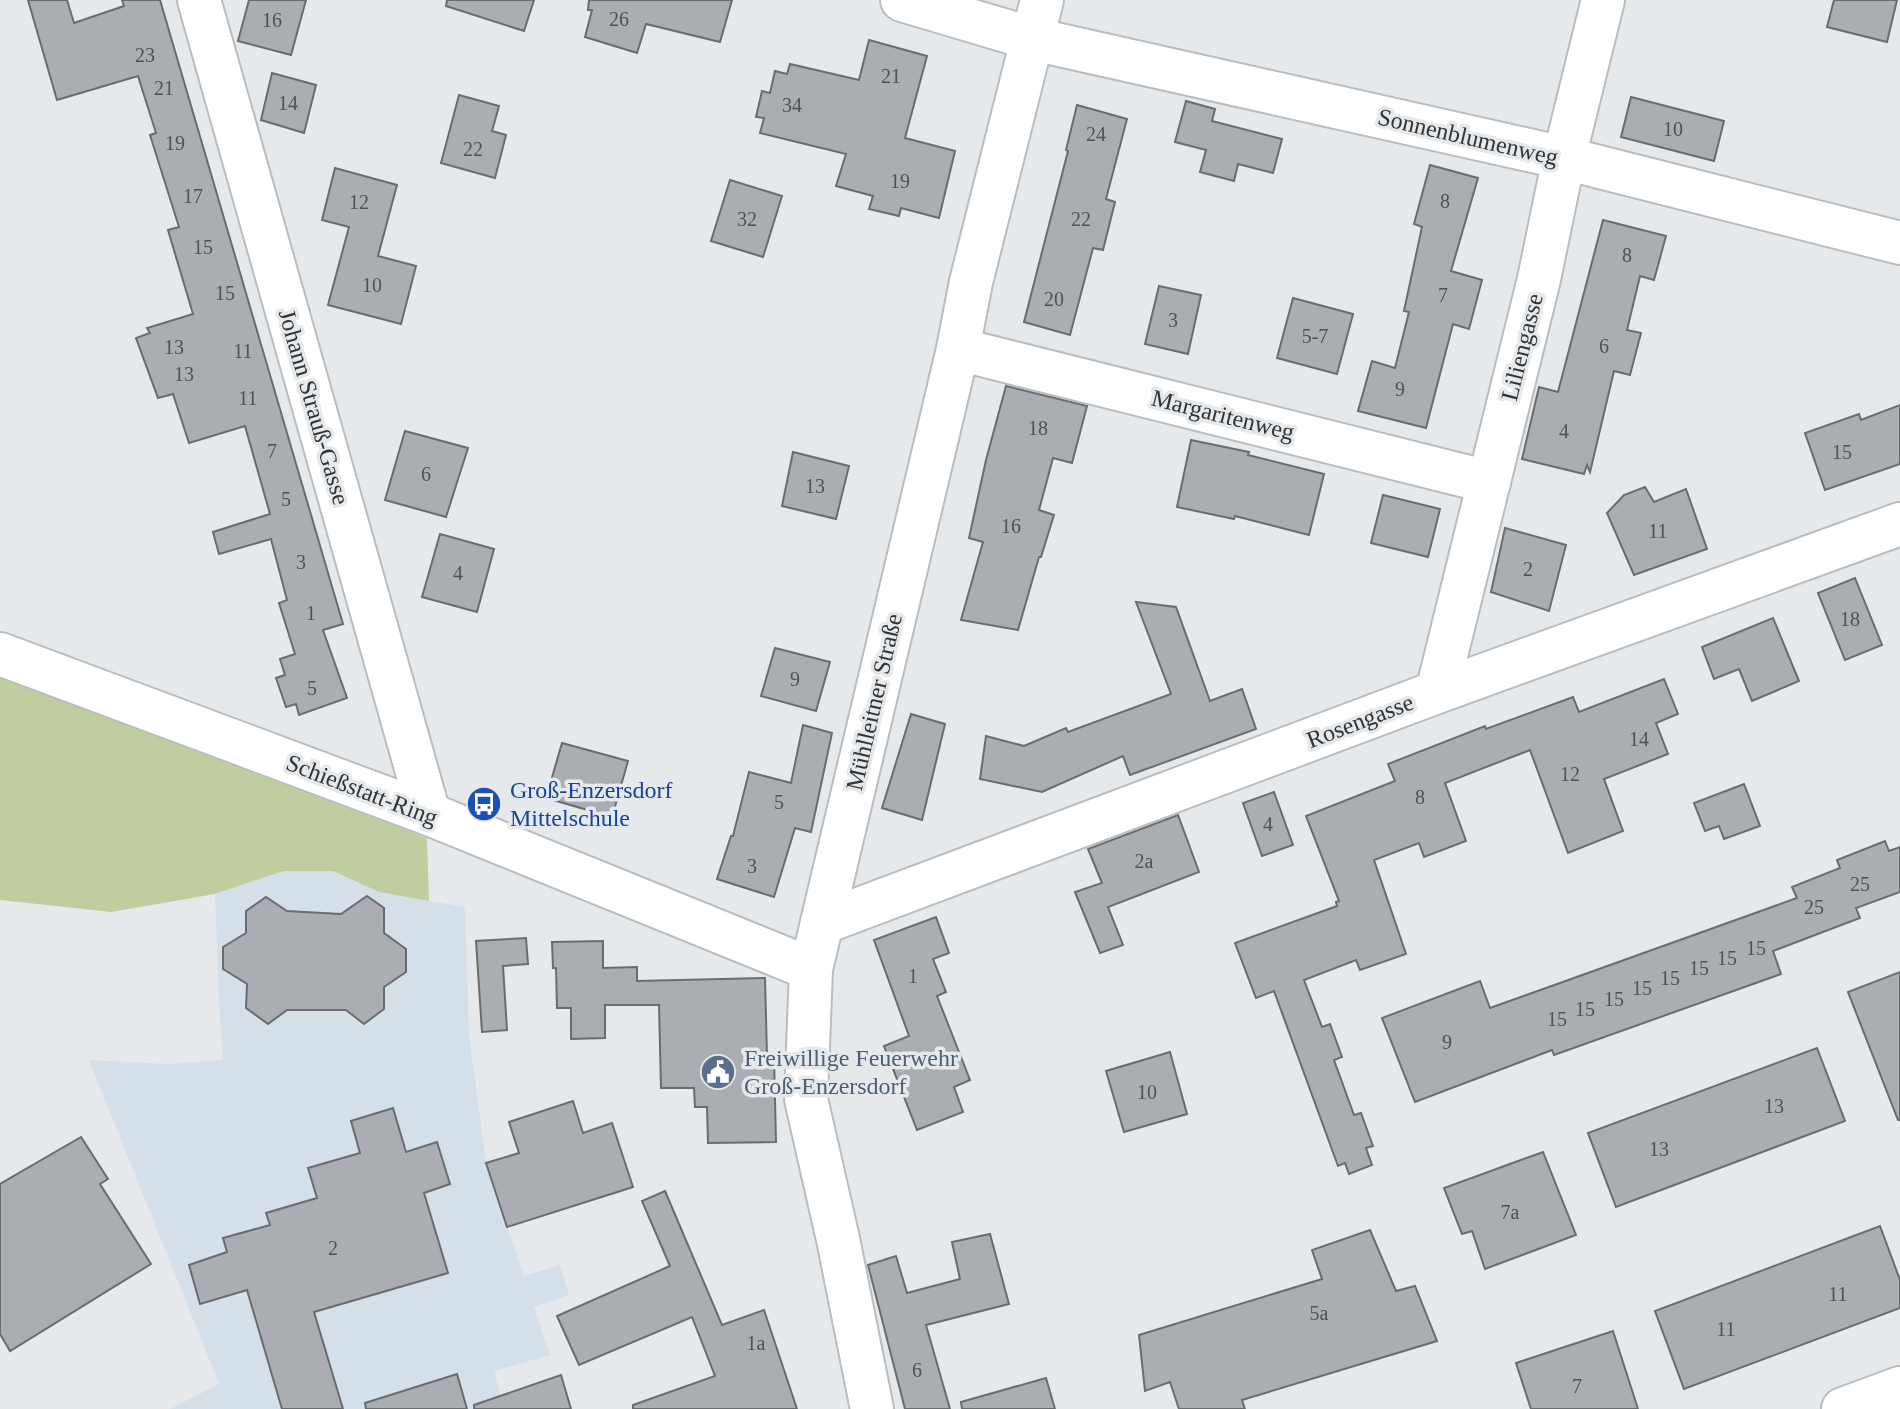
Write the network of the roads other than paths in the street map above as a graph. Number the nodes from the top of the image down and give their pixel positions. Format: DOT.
graph roads {
  1 [pos="199,0"];
  2 [pos="902,0"];
  3 [pos="1603,0"];
  4 [pos="1038,20"];
  5 [pos="1564,158"];
  6 [pos="1900,243"];
  7 [pos="958,349"];
  8 [pos="1489,482"];
  9 [pos="1900,524"];
  10 [pos="0,654"];
  11 [pos="1437,692"];
  12 [pos="429,814"];
  13 [pos="822,923"];
  14 [pos="811,969"];
  15 [pos="1900,1388"];
  16 [pos="872,1409"];
  17 [pos="1843,1409"];
  1 -- 12 [label="street, Johann Strauß-Gasse"];
  2 -- 4 [label="street, Sonnenblumenweg"];
  3 -- 5 [label="street, Liliengasse"];
  4 -- 5 [label="street, Sonnenblumenweg"];
  4 -- 7 [label="street, Mühlleitner Straße"];
  5 -- 6 [label="street, Sonnenblumenweg"];
  5 -- 8 [label="street, Liliengasse"];
  7 -- 8 [label="street, Margaritenweg"];
  7 -- 13 [label="street, Mühlleitner Straße"];
  8 -- 11 [label="street, Liliengasse"];
  9 -- 11 [label="street, Rosengasse"];
  10 -- 12 [label="street, Schießstatt-Ring"];
  11 -- 13 [label="street, Rosengasse"];
  12 -- 14 [label="street, Schießstatt-Ring"];
  13 -- 14 [label="street, Mühlleitner Straße"];
  14 -- 16 [label="street, Mühlleitner Straße"];
  15 -- 17 [label="street"];
}
